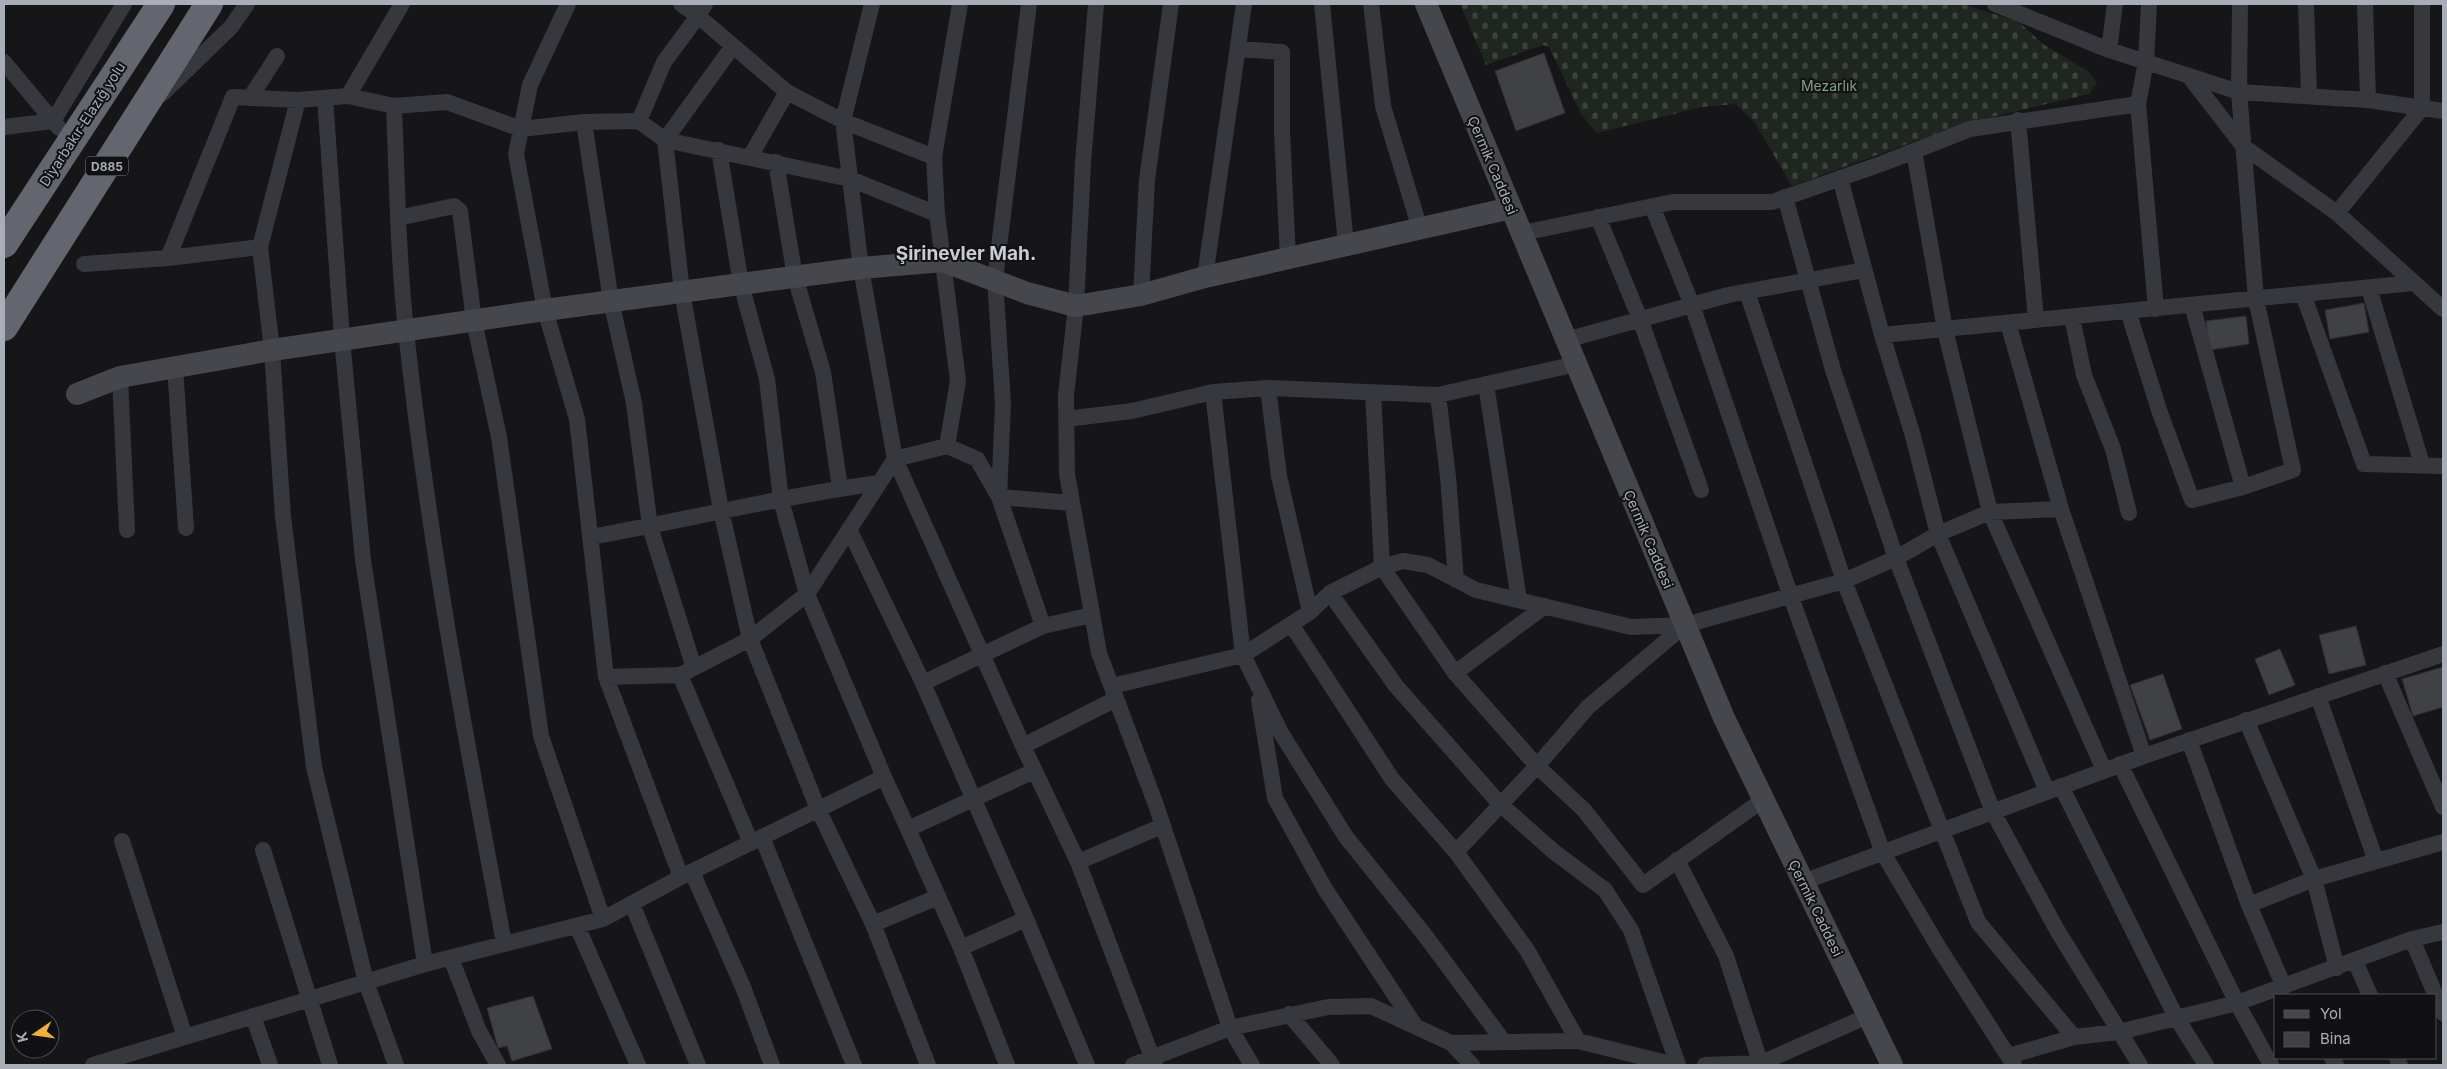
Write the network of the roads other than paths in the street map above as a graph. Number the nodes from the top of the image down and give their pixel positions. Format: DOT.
graph roads {
  1 [pos="124,4"];
  2 [pos="161,4"];
  3 [pos="210,4"];
  4 [pos="246,4"];
  5 [pos="402,4"];
  6 [pos="568,4"];
  7 [pos="681,4"];
  8 [pos="872,4"];
  9 [pos="960,4"];
  10 [pos="1030,4"];
  11 [pos="1096,4"];
  12 [pos="1171,4"];
  13 [pos="1244,4"];
  14 [pos="1322,4"];
  15 [pos="1371,4"];
  16 [pos="1426,4"];
  17 [pos="1995,4"];
  18 [pos="2115,4"];
  19 [pos="2149,4"];
  20 [pos="2240,4"];
  21 [pos="2306,4"];
  22 [pos="2365,4"];
  23 [pos="2422,4"];
  24 [pos="701,10"];
  25 [pos="733,46"];
  26 [pos="1238,49"];
  27 [pos="2109,50"];
  28 [pos="277,56"];
  29 [pos="4,62"];
  30 [pos="2146,62"];
  31 [pos="2189,76"];
  32 [pos="787,92"];
  33 [pos="2239,92"];
  34 [pos="2309,95"];
  35 [pos="348,96"];
  36 [pos="250,98"];
  37 [pos="325,98"];
  38 [pos="298,100"];
  39 [pos="2368,100"];
  40 [pos="2138,104"];
  41 [pos="394,106"];
  42 [pos="2422,108"];
  43 [pos="2443,111"];
  44 [pos="138,118"];
  45 [pos="2018,120"];
  46 [pos="639,121"];
  47 [pos="843,121"];
  48 [pos="584,122"];
  49 [pos="4,127"];
  50 [pos="521,129"];
  51 [pos="61,131"];
  52 [pos="665,140"];
  53 [pos="2244,147"];
  54 [pos="719,150"];
  55 [pos="1914,151"];
  56 [pos="934,156"];
  57 [pos="750,157"];
  58 [pos="776,162"];
  59 [pos="1840,178"];
  60 [pos="850,179"];
  61 [pos="1785,197"];
  62 [pos="1652,206"];
  63 [pos="1511,208"];
  64 [pos="2338,213"];
  65 [pos="937,214"];
  66 [pos="1598,217"];
  67 [pos="398,218"];
  68 [pos="1420,229"];
  69 [pos="1522,233"];
  70 [pos="4,244"];
  71 [pos="1346,244"];
  72 [pos="260,247"];
  73 [pos="168,258"];
  74 [pos="1288,259"];
  75 [pos="943,261"];
  76 [pos="84,264"];
  77 [pos="861,268"];
  78 [pos="1864,270"];
  79 [pos="795,277"];
  80 [pos="1205,277"];
  81 [pos="994,280"];
  82 [pos="1808,280"];
  83 [pos="2413,283"];
  84 [pos="741,284"];
  85 [pos="2369,288"];
  86 [pos="682,292"];
  87 [pos="1747,292"];
  88 [pos="1141,294"];
  89 [pos="2303,294"];
  90 [pos="2256,299"];
  91 [pos="611,302"];
  92 [pos="1692,305"];
  93 [pos="1076,306"];
  94 [pos="2192,306"];
  95 [pos="2156,309"];
  96 [pos="545,310"];
  97 [pos="2442,311"];
  98 [pos="2128,312"];
  99 [pos="2072,317"];
  100 [pos="1640,319"];
  101 [pos="474,320"];
  102 [pos="2036,320"];
  103 [pos="2008,323"];
  104 [pos="4,327"];
  105 [pos="406,330"];
  106 [pos="1945,330"];
  107 [pos="1882,336"];
  108 [pos="342,340"];
  109 [pos="1566,340"];
  110 [pos="272,350"];
  111 [pos="1576,364"];
  112 [pos="175,367"];
  113 [pos="120,377"];
  114 [pos="1486,384"];
  115 [pos="1268,388"];
  116 [pos="1213,392"];
  117 [pos="1372,392"];
  118 [pos="77,394"];
  119 [pos="1438,395"];
  120 [pos="1066,419"];
  121 [pos="947,446"];
  122 [pos="895,460"];
  123 [pos="2422,464"];
  124 [pos="2443,466"];
  125 [pos="879,484"];
  126 [pos="840,488"];
  127 [pos="2243,488"];
  128 [pos="1701,490"];
  129 [pos="999,497"];
  130 [pos="781,500"];
  131 [pos="1072,503"];
  132 [pos="2061,509"];
  133 [pos="721,510"];
  134 [pos="1990,512"];
  135 [pos="2129,513"];
  136 [pos="650,526"];
  137 [pos="186,528"];
  138 [pos="850,529"];
  139 [pos="127,530"];
  140 [pos="1938,534"];
  141 [pos="590,537"];
  142 [pos="1896,558"];
  143 [pos="1382,566"];
  144 [pos="1456,580"];
  145 [pos="1844,581"];
  146 [pos="1330,593"];
  147 [pos="807,594"];
  148 [pos="1791,597"];
  149 [pos="1519,600"];
  150 [pos="1545,606"];
  151 [pos="1310,612"];
  152 [pos="1092,615"];
  153 [pos="1291,624"];
  154 [pos="1685,625"];
  155 [pos="1042,626"];
  156 [pos="750,639"];
  157 [pos="1243,654"];
  158 [pos="2443,654"];
  159 [pos="982,655"];
  160 [pos="687,672"];
  161 [pos="1455,673"];
  162 [pos="2385,673"];
  163 [pos="606,677"];
  164 [pos="1256,681"];
  165 [pos="922,683"];
  166 [pos="1114,692"];
  167 [pos="2318,696"];
  168 [pos="2246,720"];
  169 [pos="2189,740"];
  170 [pos="1023,746"];
  171 [pos="2144,756"];
  172 [pos="2120,764"];
  173 [pos="1537,766"];
  174 [pos="2104,770"];
  175 [pos="1034,771"];
  176 [pos="884,777"];
  177 [pos="2054,789"];
  178 [pos="974,799"];
  179 [pos="1763,800"];
  180 [pos="1500,804"];
  181 [pos="2443,807"];
  182 [pos="818,810"];
  183 [pos="1993,812"];
  184 [pos="1162,826"];
  185 [pos="908,828"];
  186 [pos="1941,831"];
  187 [pos="757,840"];
  188 [pos="122,841"];
  189 [pos="2443,842"];
  190 [pos="263,850"];
  191 [pos="1456,852"];
  192 [pos="1883,853"];
  193 [pos="1677,860"];
  194 [pos="1078,862"];
  195 [pos="2376,862"];
  196 [pos="687,874"];
  197 [pos="2314,879"];
  198 [pos="1803,882"];
  199 [pos="938,897"];
  200 [pos="632,904"];
  201 [pos="2249,905"];
  202 [pos="603,919"];
  203 [pos="1026,919"];
  204 [pos="873,924"];
  205 [pos="577,926"];
  206 [pos="2443,932"];
  207 [pos="2412,939"];
  208 [pos="504,943"];
  209 [pos="961,948"];
  210 [pos="451,958"];
  211 [pos="2355,961"];
  212 [pos="425,964"];
  213 [pos="2337,968"];
  214 [pos="366,982"];
  215 [pos="2284,988"];
  216 [pos="2303,989"];
  217 [pos="2370,994"];
  218 [pos="2435,994"];
  219 [pos="310,998"];
  220 [pos="2437,999"];
  221 [pos="2237,1003"];
  222 [pos="2443,1013"];
  223 [pos="1289,1014"];
  224 [pos="253,1016"];
  225 [pos="1868,1016"];
  226 [pos="2176,1017"];
  227 [pos="1414,1024"];
  228 [pos="1230,1028"];
  229 [pos="2119,1032"];
  230 [pos="185,1037"];
  231 [pos="2074,1038"];
  232 [pos="1578,1041"];
  233 [pos="1504,1042"];
  234 [pos="1451,1043"];
  235 [pos="2012,1060"];
  236 [pos="1153,1061"];
  237 [pos="1761,1064"];
  238 [pos="93,1065"];
  239 [pos="270,1065"];
  240 [pos="330,1065"];
  241 [pos="396,1065"];
  242 [pos="498,1065"];
  243 [pos="638,1065"];
  244 [pos="698,1065"];
  245 [pos="772,1065"];
  246 [pos="854,1065"];
  247 [pos="928,1065"];
  248 [pos="1008,1065"];
  249 [pos="1087,1065"];
  250 [pos="1133,1065"];
  251 [pos="1252,1065"];
  252 [pos="1331,1065"];
  253 [pos="1472,1065"];
  254 [pos="1677,1065"];
  255 [pos="1705,1065"];
  256 [pos="1892,1065"];
  257 [pos="2140,1065"];
  258 [pos="2206,1065"];
  259 [pos="2272,1065"];
  1 -- 51 [label="street"];
  2 -- 51 [label="highway, Diyarbakır-Elazığ yolu"];
  3 -- 44 [label="highway, D885"];
  4 -- 44 [label="street"];
  5 -- 35 [label="street"];
  6 -- 50 [label="street"];
  7 -- 24 [label="street"];
  8 -- 47 [label="street"];
  9 -- 56 [label="street"];
  10 -- 81 [label="street"];
  11 -- 93 [label="street"];
  12 -- 88 [label="street"];
  13 -- 26 [label="street"];
  14 -- 71 [label="street"];
  15 -- 68 [label="street"];
  16 -- 63 [label="street, Çermik Caddesi"];
  17 -- 27 [label="street"];
  18 -- 27 [label="street"];
  19 -- 30 [label="street"];
  20 -- 33 [label="street"];
  21 -- 34 [label="street"];
  22 -- 39 [label="street"];
  23 -- 42 [label="street"];
  24 -- 25 [label="street"];
  24 -- 46 [label="street"];
  25 -- 32 [label="street"];
  25 -- 52 [label="street"];
  26 -- 74 [label="street"];
  26 -- 80 [label="street"];
  27 -- 30 [label="street"];
  28 -- 36 [label="street"];
  29 -- 51 [label="street"];
  30 -- 31 [label="street"];
  30 -- 40 [label="street"];
  31 -- 33 [label="street"];
  31 -- 53 [label="street"];
  32 -- 47 [label="street"];
  32 -- 57 [label="street"];
  33 -- 34 [label="street"];
  33 -- 53 [label="street"];
  34 -- 39 [label="street"];
  35 -- 37 [label="street"];
  35 -- 41 [label="street"];
  36 -- 38 [label="street"];
  36 -- 73 [label="street"];
  37 -- 38 [label="street"];
  37 -- 108 [label="street"];
  38 -- 72 [label="street"];
  39 -- 42 [label="street"];
  40 -- 45 [label="street"];
  40 -- 95 [label="street"];
  41 -- 50 [label="street"];
  41 -- 67 [label="street"];
  42 -- 43 [label="street"];
  42 -- 64 [label="street"];
  44 -- 104 [label="highway, D885"];
  45 -- 55 [label="street"];
  45 -- 102 [label="street"];
  46 -- 48 [label="street"];
  46 -- 52 [label="street"];
  47 -- 56 [label="street"];
  47 -- 60 [label="street"];
  48 -- 50 [label="street"];
  48 -- 91 [label="street"];
  49 -- 51 [label="street"];
  50 -- 96 [label="street"];
  51 -- 70 [label="highway, Diyarbakır-Elazığ yolu"];
  52 -- 54 [label="street"];
  52 -- 86 [label="street"];
  53 -- 64 [label="street"];
  53 -- 90 [label="street"];
  54 -- 57 [label="street"];
  54 -- 84 [label="street"];
  55 -- 59 [label="street"];
  55 -- 106 [label="street"];
  56 -- 65 [label="street"];
  57 -- 58 [label="street"];
  58 -- 60 [label="street"];
  58 -- 79 [label="street"];
  59 -- 61 [label="street"];
  59 -- 78 [label="street"];
  60 -- 65 [label="street"];
  60 -- 77 [label="street"];
  61 -- 62 [label="street"];
  61 -- 82 [label="street"];
  62 -- 66 [label="street"];
  62 -- 92 [label="street"];
  63 -- 68 [label="street"];
  63 -- 69 [label="street, Çermik Caddesi"];
  64 -- 83 [label="street"];
  65 -- 75 [label="street"];
  66 -- 69 [label="street"];
  66 -- 100 [label="street"];
  67 -- 101 [label="street"];
  67 -- 105 [label="street"];
  68 -- 71 [label="street"];
  69 -- 109 [label="street, Çermik Caddesi"];
  71 -- 74 [label="street"];
  72 -- 73 [label="street"];
  72 -- 110 [label="street"];
  73 -- 76 [label="street"];
  74 -- 80 [label="street"];
  75 -- 77 [label="street"];
  75 -- 81 [label="street"];
  75 -- 121 [label="street"];
  77 -- 79 [label="street"];
  77 -- 122 [label="street"];
  78 -- 82 [label="street"];
  78 -- 107 [label="street"];
  79 -- 84 [label="street"];
  79 -- 126 [label="street"];
  80 -- 88 [label="street"];
  81 -- 93 [label="street"];
  81 -- 129 [label="street"];
  82 -- 87 [label="street"];
  82 -- 142 [label="street"];
  83 -- 85 [label="street"];
  83 -- 97 [label="street"];
  84 -- 86 [label="street"];
  84 -- 130 [label="street"];
  85 -- 89 [label="street"];
  85 -- 123 [label="street"];
  86 -- 91 [label="street"];
  86 -- 133 [label="street"];
  87 -- 92 [label="street"];
  87 -- 145 [label="street"];
  88 -- 93 [label="street"];
  89 -- 90 [label="street"];
  89 -- 123 [label="street"];
  90 -- 94 [label="street"];
  90 -- 127 [label="street"];
  91 -- 96 [label="street"];
  91 -- 136 [label="street"];
  92 -- 100 [label="street"];
  92 -- 148 [label="street"];
  93 -- 120 [label="street"];
  94 -- 95 [label="street"];
  94 -- 127 [label="street"];
  95 -- 98 [label="street"];
  96 -- 101 [label="street"];
  96 -- 141 [label="street"];
  98 -- 99 [label="street"];
  98 -- 127 [label="street"];
  99 -- 102 [label="street"];
  99 -- 135 [label="street"];
  100 -- 109 [label="street"];
  100 -- 128 [label="street"];
  101 -- 105 [label="street"];
  101 -- 202 [label="street"];
  102 -- 103 [label="street"];
  103 -- 106 [label="street"];
  103 -- 132 [label="street"];
  105 -- 108 [label="street"];
  105 -- 208 [label="street"];
  106 -- 107 [label="street"];
  106 -- 134 [label="street"];
  107 -- 140 [label="street"];
  108 -- 110 [label="street"];
  108 -- 212 [label="street"];
  109 -- 111 [label="street, Çermik Caddesi"];
  110 -- 112 [label="street"];
  110 -- 214 [label="street"];
  111 -- 114 [label="street"];
  111 -- 154 [label="street, Çermik Caddesi"];
  112 -- 113 [label="street"];
  112 -- 137 [label="street"];
  113 -- 118 [label="street"];
  113 -- 139 [label="street"];
  114 -- 119 [label="street"];
  114 -- 149 [label="street"];
  115 -- 116 [label="street"];
  115 -- 117 [label="street"];
  115 -- 151 [label="street"];
  116 -- 120 [label="street"];
  116 -- 157 [label="street"];
  117 -- 119 [label="street"];
  117 -- 143 [label="street"];
  119 -- 144 [label="street"];
  120 -- 131 [label="street"];
  121 -- 122 [label="street"];
  121 -- 129 [label="street"];
  122 -- 125 [label="street"];
  122 -- 159 [label="street"];
  123 -- 124 [label="street"];
  125 -- 126 [label="street"];
  125 -- 138 [label="street"];
  126 -- 130 [label="street"];
  129 -- 131 [label="street"];
  129 -- 155 [label="street"];
  130 -- 133 [label="street"];
  130 -- 147 [label="street"];
  131 -- 152 [label="street"];
  132 -- 134 [label="street"];
  132 -- 171 [label="street"];
  133 -- 136 [label="street"];
  133 -- 156 [label="street"];
  134 -- 140 [label="street"];
  134 -- 174 [label="street"];
  136 -- 141 [label="street"];
  136 -- 160 [label="street"];
  138 -- 147 [label="street"];
  138 -- 165 [label="street"];
  140 -- 142 [label="street"];
  140 -- 177 [label="street"];
  141 -- 163 [label="street"];
  142 -- 145 [label="street"];
  142 -- 183 [label="street"];
  143 -- 144 [label="street"];
  143 -- 146 [label="street"];
  143 -- 161 [label="street"];
  144 -- 149 [label="street"];
  145 -- 148 [label="street"];
  145 -- 186 [label="street"];
  146 -- 151 [label="street"];
  146 -- 180 [label="street"];
  147 -- 156 [label="street"];
  147 -- 176 [label="street"];
  148 -- 154 [label="street"];
  148 -- 192 [label="street"];
  149 -- 150 [label="street"];
  150 -- 154 [label="street"];
  150 -- 161 [label="street"];
  151 -- 153 [label="street"];
  152 -- 155 [label="street"];
  152 -- 166 [label="street"];
  153 -- 157 [label="street"];
  153 -- 191 [label="street"];
  154 -- 173 [label="street"];
  154 -- 179 [label="street, Çermik Caddesi"];
  155 -- 159 [label="street"];
  156 -- 160 [label="street"];
  156 -- 182 [label="street"];
  157 -- 164 [label="street"];
  157 -- 166 [label="street"];
  158 -- 162 [label="street"];
  159 -- 165 [label="street"];
  159 -- 170 [label="street"];
  160 -- 163 [label="street"];
  160 -- 187 [label="street"];
  161 -- 173 [label="street"];
  162 -- 167 [label="street"];
  162 -- 181 [label="street"];
  163 -- 196 [label="street"];
  164 -- 227 [label="street"];
  164 -- 233 [label="street"];
  165 -- 178 [label="street"];
  166 -- 170 [label="street"];
  166 -- 184 [label="street"];
  167 -- 168 [label="street"];
  167 -- 195 [label="street"];
  168 -- 169 [label="street"];
  168 -- 197 [label="street"];
  169 -- 171 [label="street"];
  169 -- 201 [label="street"];
  170 -- 175 [label="street"];
  171 -- 172 [label="street"];
  172 -- 174 [label="street"];
  172 -- 221 [label="street"];
  173 -- 180 [label="street"];
  173 -- 193 [label="street"];
  174 -- 177 [label="street"];
  175 -- 178 [label="street"];
  175 -- 194 [label="street"];
  176 -- 182 [label="street"];
  176 -- 185 [label="street"];
  177 -- 183 [label="street"];
  177 -- 226 [label="street"];
  178 -- 185 [label="street"];
  178 -- 203 [label="street"];
  179 -- 193 [label="street"];
  179 -- 198 [label="street, Çermik Caddesi"];
  180 -- 191 [label="street"];
  180 -- 254 [label="street"];
  182 -- 187 [label="street"];
  182 -- 204 [label="street"];
  183 -- 186 [label="street"];
  183 -- 229 [label="street"];
  184 -- 194 [label="street"];
  184 -- 228 [label="street"];
  185 -- 199 [label="street"];
  186 -- 192 [label="street"];
  186 -- 231 [label="street"];
  187 -- 196 [label="street"];
  187 -- 246 [label="street"];
  188 -- 230 [label="street"];
  189 -- 195 [label="street"];
  190 -- 219 [label="street"];
  191 -- 232 [label="street"];
  192 -- 198 [label="street"];
  192 -- 235 [label="street"];
  193 -- 237 [label="street"];
  194 -- 236 [label="street"];
  195 -- 197 [label="street"];
  196 -- 200 [label="street"];
  196 -- 245 [label="street"];
  197 -- 201 [label="street"];
  197 -- 213 [label="street"];
  198 -- 225 [label="street, Çermik Caddesi"];
  199 -- 204 [label="street"];
  199 -- 209 [label="street"];
  200 -- 202 [label="street"];
  200 -- 244 [label="street"];
  201 -- 215 [label="street"];
  202 -- 205 [label="street"];
  203 -- 209 [label="street"];
  203 -- 249 [label="street"];
  204 -- 247 [label="street"];
  205 -- 208 [label="street"];
  205 -- 243 [label="street"];
  206 -- 207 [label="street"];
  207 -- 211 [label="street"];
  207 -- 218 [label="street"];
  208 -- 210 [label="street"];
  209 -- 248 [label="street"];
  210 -- 212 [label="street"];
  210 -- 242 [label="street"];
  211 -- 213 [label="street"];
  211 -- 217 [label="street"];
  212 -- 214 [label="street"];
  213 -- 216 [label="street"];
  214 -- 219 [label="street"];
  214 -- 241 [label="street"];
  215 -- 216 [label="street"];
  215 -- 221 [label="street"];
  219 -- 224 [label="street"];
  219 -- 240 [label="street"];
  220 -- 222 [label="street"];
  221 -- 226 [label="street"];
  221 -- 259 [label="street"];
  223 -- 227 [label="street"];
  223 -- 228 [label="street"];
  223 -- 252 [label="street"];
  224 -- 230 [label="street"];
  224 -- 239 [label="street"];
  225 -- 237 [label="street"];
  225 -- 256 [label="street, Çermik Caddesi"];
  226 -- 229 [label="street"];
  226 -- 258 [label="street"];
  227 -- 234 [label="street"];
  228 -- 236 [label="street"];
  228 -- 251 [label="street"];
  229 -- 231 [label="street"];
  229 -- 257 [label="street"];
  230 -- 238 [label="street"];
  231 -- 235 [label="street"];
  232 -- 233 [label="street"];
  232 -- 254 [label="street"];
  233 -- 234 [label="street"];
  234 -- 253 [label="street"];
  236 -- 250 [label="street"];
  237 -- 255 [label="street"];
}
